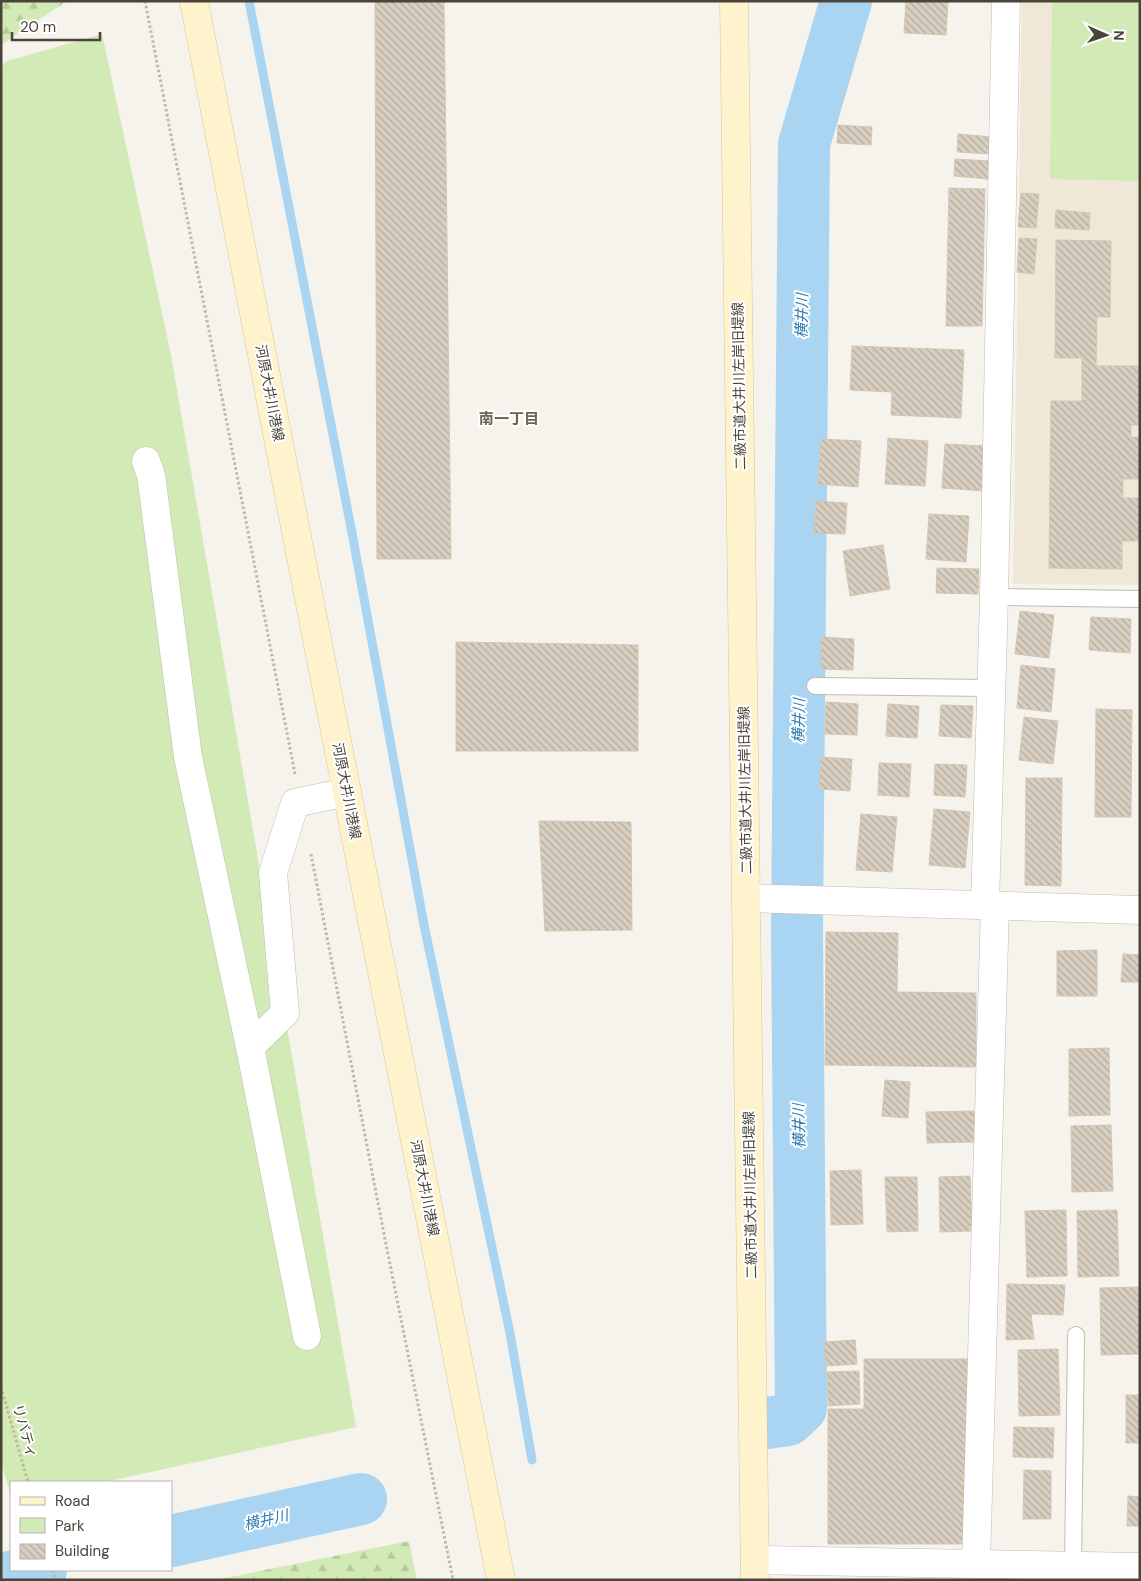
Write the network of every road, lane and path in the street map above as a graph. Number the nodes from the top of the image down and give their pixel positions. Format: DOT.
graph roads {
  1 [pos="194,1"];
  2 [pos="734,1"];
  3 [pos="1006,1"];
  4 [pos="146,462"];
  5 [pos="994,597"];
  6 [pos="1140,599"];
  7 [pos="815,686"];
  8 [pos="992,688"];
  9 [pos="347,792"];
  10 [pos="747,898"];
  11 [pos="990,906"];
  12 [pos="1140,910"];
  13 [pos="250,1047"];
  14 [pos="1076,1335"];
  15 [pos="307,1336"];
  16 [pos="1,1387"];
  17 [pos="28,1481"];
  18 [pos="1073,1566"];
  19 [pos="1140,1567"];
  20 [pos="755,1570"];
  21 [pos="976,1572"];
  22 [pos="502,1580"];
  1 -- 9 [label="main road, 河原大井川港線"];
  2 -- 10 [label="main road, 二級市道大井川左岸旧堤線"];
  3 -- 5 [label="street"];
  4 -- 13 [label="street"];
  5 -- 6 [label="lane"];
  5 -- 8 [label="street"];
  7 -- 8 [label="lane"];
  8 -- 11 [label="street"];
  9 -- 13 [label="street"];
  9 -- 22 [label="main road, 河原大井川港線"];
  10 -- 11 [label="street"];
  10 -- 20 [label="main road, 二級市道大井川左岸旧堤線"];
  11 -- 12 [label="street"];
  11 -- 21 [label="street"];
  13 -- 15 [label="street"];
  14 -- 18 [label="lane"];
  16 -- 17 [label="path, リバティ"];
  18 -- 19 [label="street"];
  18 -- 21 [label="street"];
  20 -- 21 [label="street"];
}
